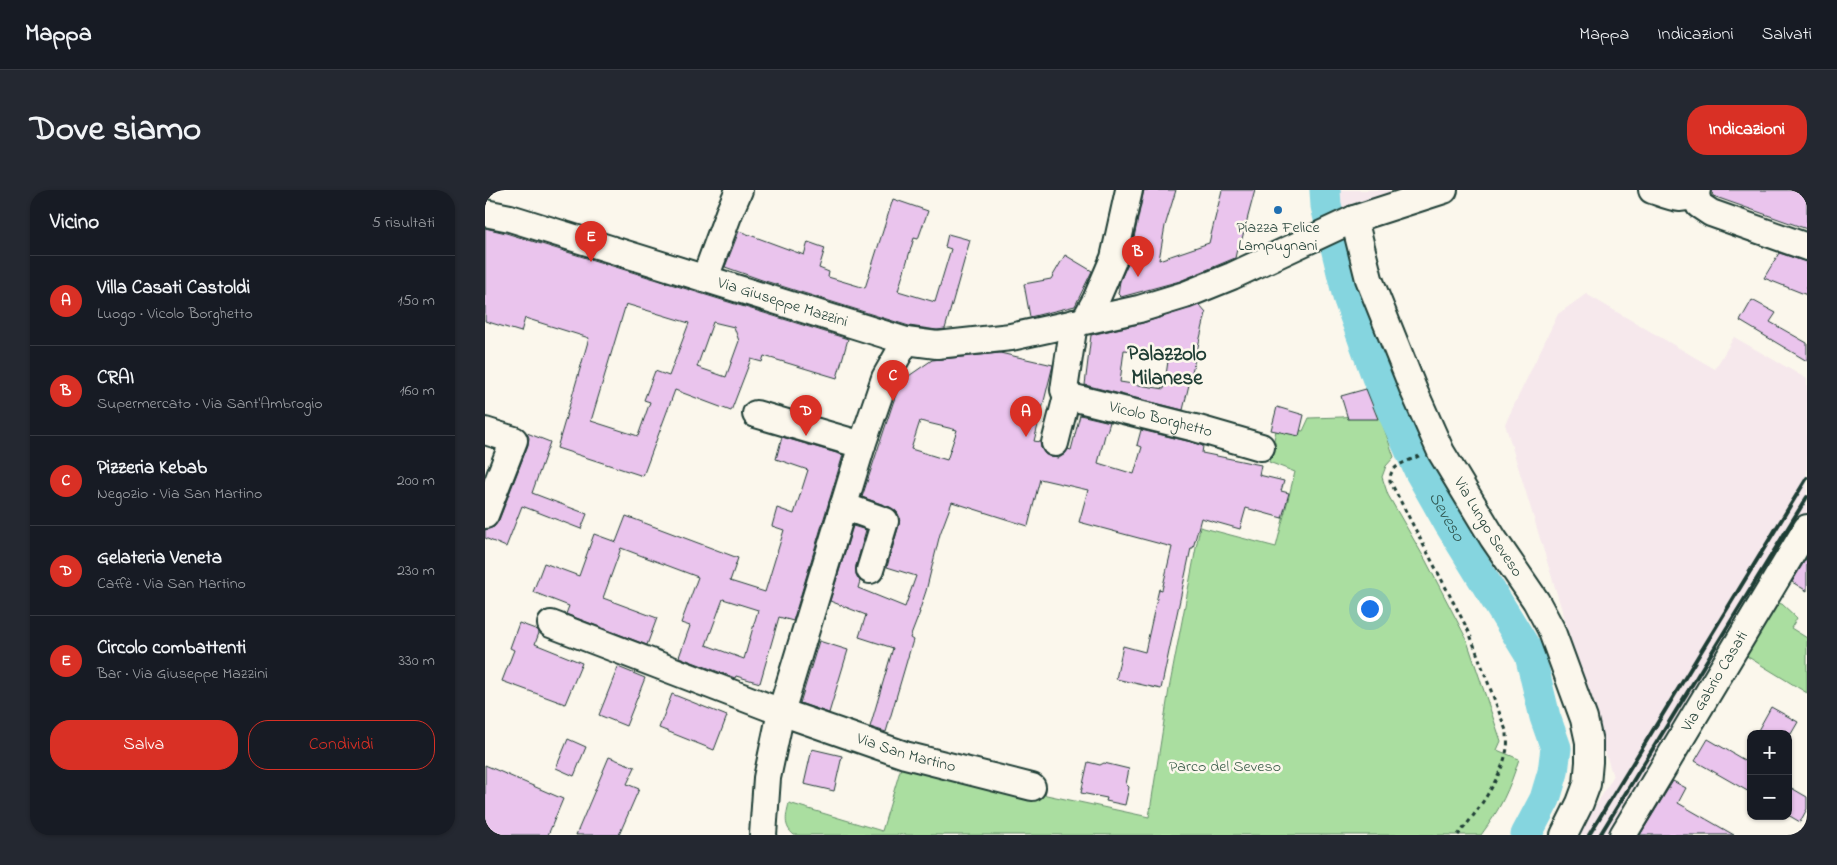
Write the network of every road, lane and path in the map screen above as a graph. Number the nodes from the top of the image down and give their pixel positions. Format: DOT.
graph roads {
  1 [pos="739,190"];
  2 [pos="1129,190"];
  3 [pos="1444,190"];
  4 [pos="1652,190"];
  5 [pos="1696,191"];
  6 [pos="485,213"];
  7 [pos="1349,221"];
  8 [pos="1807,247"];
  9 [pos="705,278"];
  10 [pos="1080,321"];
  11 [pos="906,341"];
  12 [pos="1066,393"];
  13 [pos="756,414"];
  14 [pos="485,431"];
  15 [pos="1055,443"];
  16 [pos="862,445"];
  17 [pos="1261,447"];
  18 [pos="1428,452"];
  19 [pos="843,506"];
  20 [pos="485,515"];
  21 [pos="1807,528"];
  22 [pos="870,570"];
  23 [pos="551,624"];
  24 [pos="781,712"];
  25 [pos="1032,787"];
  26 [pos="762,834"];
  27 [pos="1458,835"];
  28 [pos="1564,835"];
  29 [pos="1623,835"];
  1 -- 9 [label="street"];
  2 -- 10 [label="street"];
  3 -- 7 [label="street, Via Giuseppe Mazzini"];
  4 -- 5 [label="street"];
  5 -- 8 [label="street"];
  6 -- 9 [label="street, Via Giuseppe Mazzini"];
  7 -- 10 [label="street, Via Giuseppe Mazzini"];
  7 -- 28 [label="street, Via Lungo Seveso"];
  9 -- 11 [label="street, Via Giuseppe Mazzini"];
  10 -- 11 [label="street, Via Giuseppe Mazzini"];
  10 -- 12 [label="street"];
  11 -- 16 [label="street"];
  12 -- 15 [label="street"];
  12 -- 17 [label="street, Vicolo Borghetto"];
  13 -- 16 [label="street"];
  14 -- 20 [label="street"];
  16 -- 19 [label="street"];
  18 -- 27 [label="path"];
  19 -- 22 [label="street"];
  19 -- 24 [label="street"];
  21 -- 29 [label="street, Via Gabrio Casati"];
  23 -- 24 [label="street, Via San Martino"];
  24 -- 25 [label="street, Via San Martino"];
  24 -- 26 [label="street"];
}
